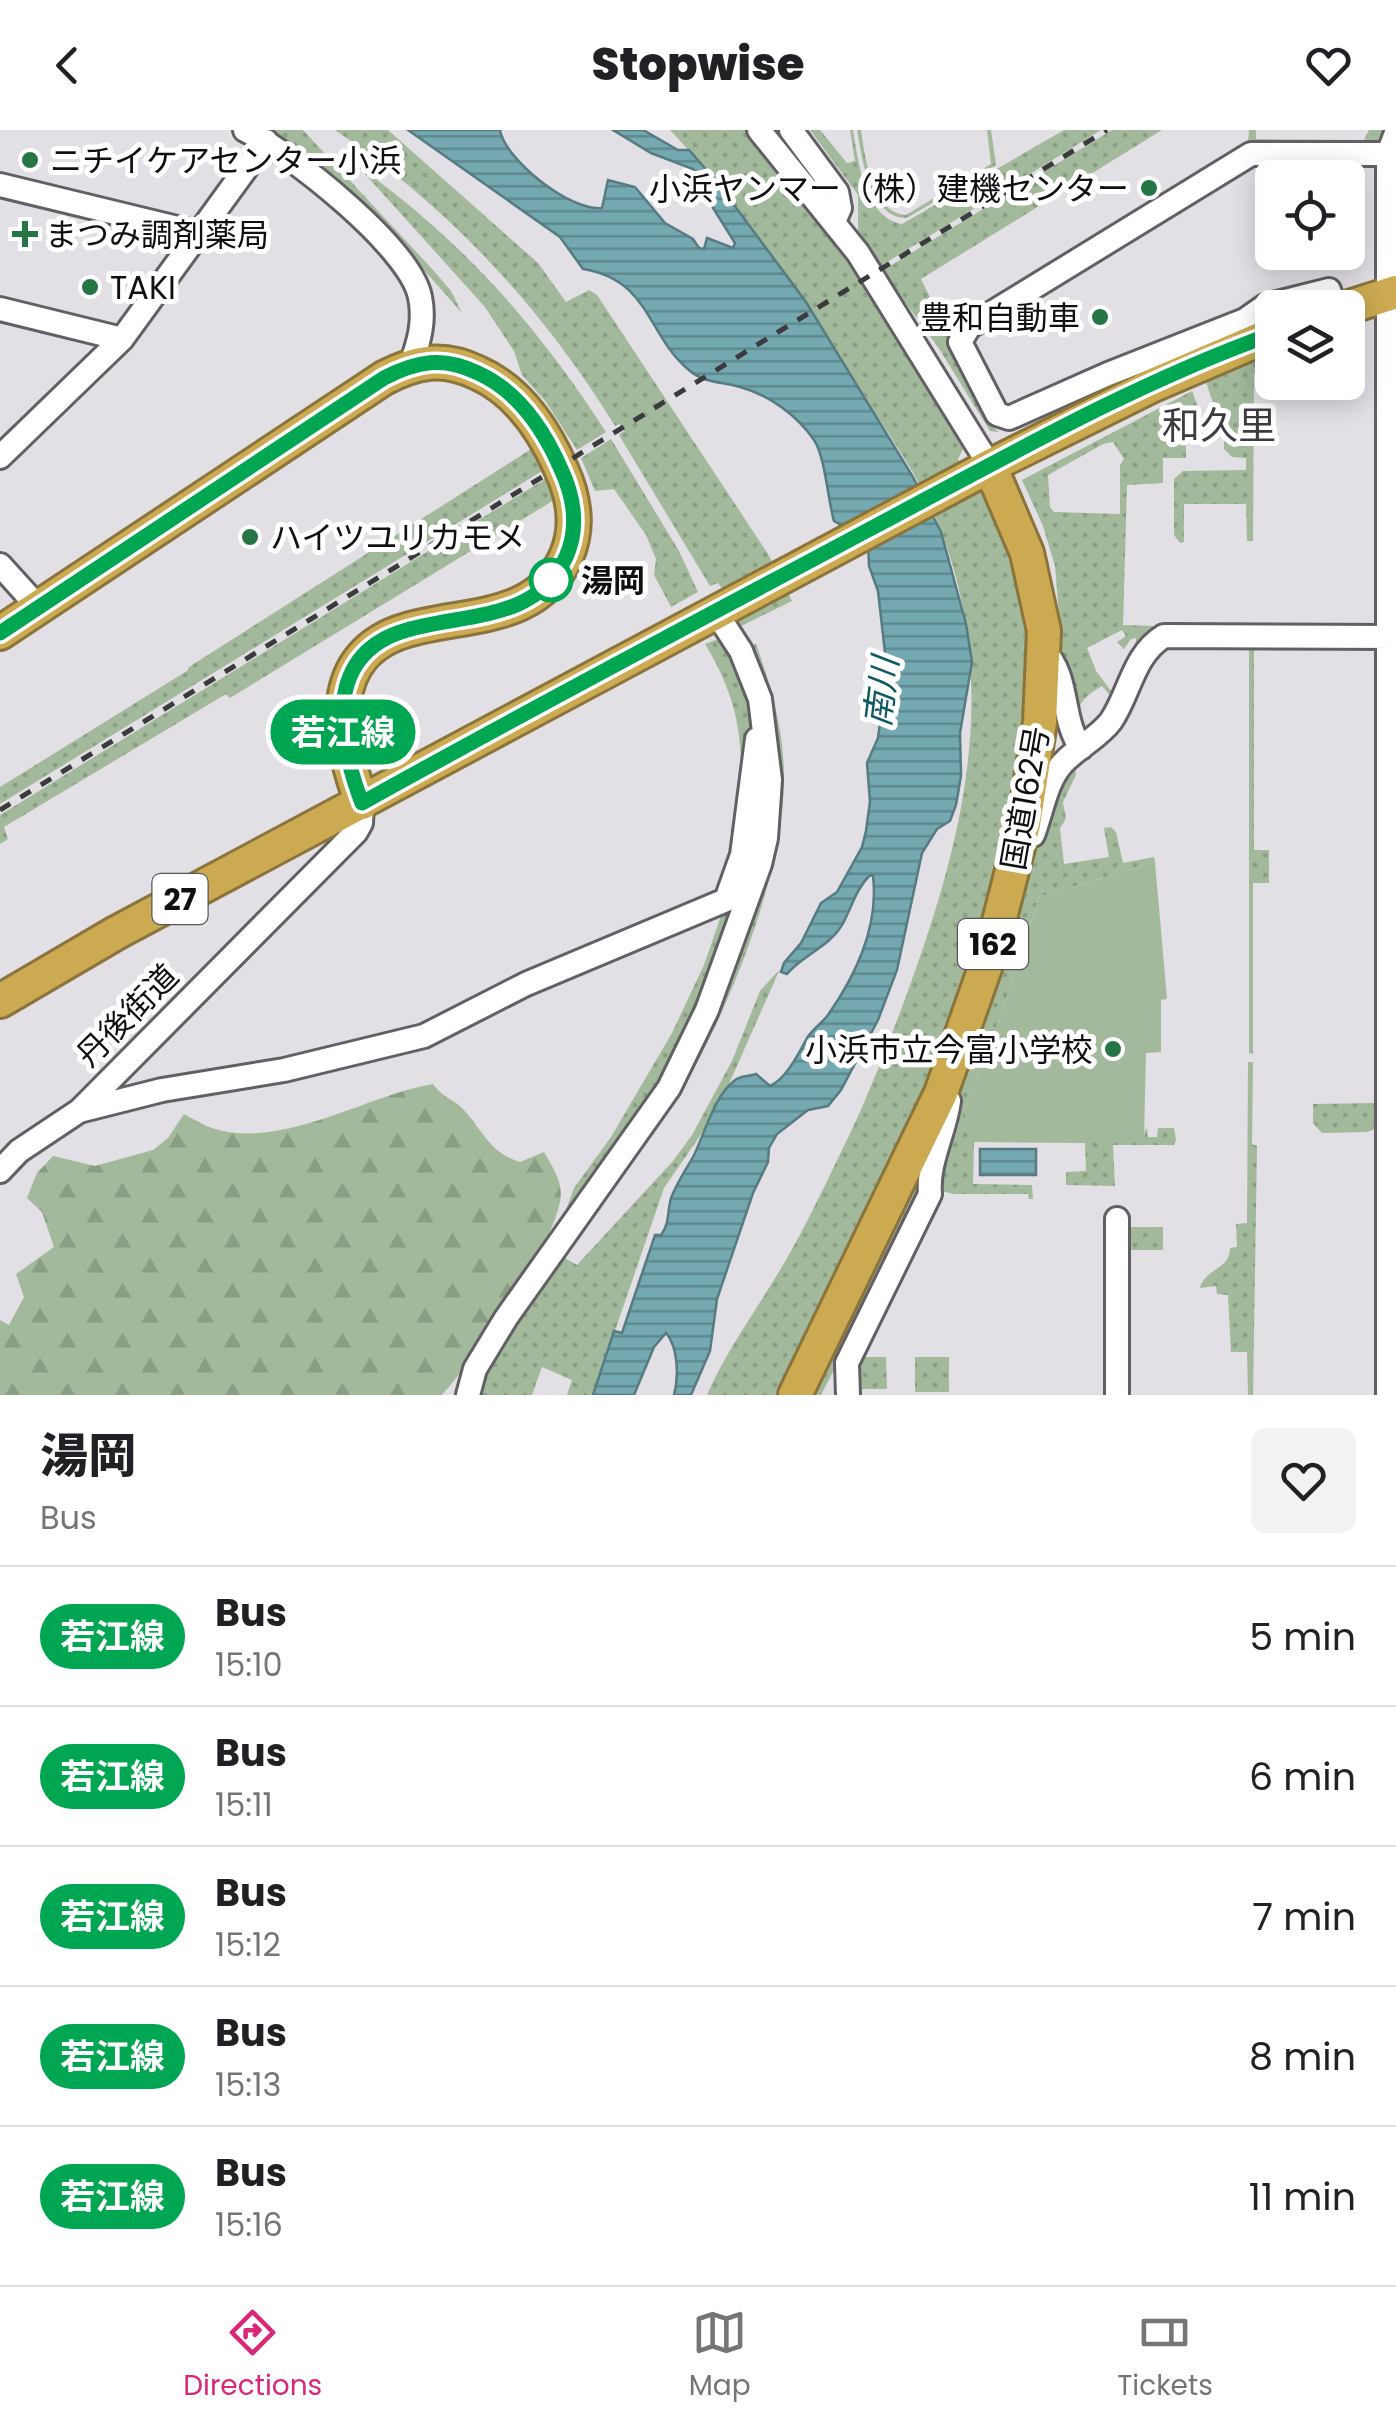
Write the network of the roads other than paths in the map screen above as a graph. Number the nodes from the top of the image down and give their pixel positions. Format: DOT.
graph roads {
  1 [pos="759,130"];
  2 [pos="790,130"];
  3 [pos="256,135"];
  4 [pos="1392,143"];
  5 [pos="0,185"];
  6 [pos="834,222"];
  7 [pos="198,233"];
  8 [pos="1393,293"];
  9 [pos="1365,302"];
  10 [pos="0,309"];
  11 [pos="1255,313"];
  12 [pos="122,339"];
  13 [pos="1255,341"];
  14 [pos="411,364"];
  15 [pos="0,458"];
  16 [pos="979,472"];
  17 [pos="0,565"];
  18 [pos="38,608"];
  19 [pos="720,609"];
  20 [pos="0,633"];
  21 [pos="1392,636"];
  22 [pos="1044,651"];
  23 [pos="762,716"];
  24 [pos="1080,748"];
  25 [pos="362,803"];
  26 [pos="1017,854"];
  27 [pos="0,1001"];
  28 [pos="1392,1059"];
  29 [pos="942,1093"];
  30 [pos="80,1111"];
  31 [pos="0,1170"];
  32 [pos="1116,1220"];
  33 [pos="799,1392"];
  34 [pos="468,1395"];
  35 [pos="848,1395"];
  36 [pos="1117,1395"];
  37 [pos="1388,1395"];
  1 -- 6 [label="street"];
  2 -- 6 [label="street"];
  3 -- 7 [label="street"];
  3 -- 14 [label="street"];
  4 -- 8 [label="street"];
  4 -- 11 [label="street"];
  5 -- 7 [label="street"];
  6 -- 16 [label="street"];
  7 -- 12 [label="street"];
  8 -- 9 [label="highway"];
  8 -- 21 [label="street"];
  10 -- 12 [label="street"];
  12 -- 15 [label="street"];
  13 -- 16 [label="highway, 27"];
  14 -- 18 [label="highway"];
  14 -- 25 [label="highway"];
  16 -- 19 [label="highway, 27"];
  16 -- 22 [label="highway, 国道162号 / 162"];
  17 -- 18 [label="street"];
  18 -- 20 [label="highway"];
  19 -- 23 [label="street"];
  19 -- 25 [label="highway, 27"];
  21 -- 24 [label="street"];
  21 -- 28 [label="street"];
  22 -- 24 [label="street"];
  22 -- 26 [label="highway, 国道162号 / 162"];
  23 -- 30 [label="street"];
  23 -- 34 [label="street"];
  24 -- 26 [label="street"];
  25 -- 27 [label="highway, 27"];
  25 -- 30 [label="street, 丹後街道"];
  26 -- 29 [label="highway, 国道162号 / 162"];
  28 -- 37 [label="street"];
  29 -- 33 [label="highway, 国道162号 / 162"];
  29 -- 35 [label="street"];
  30 -- 31 [label="street, 丹後街道"];
  32 -- 36 [label="street"];
}
